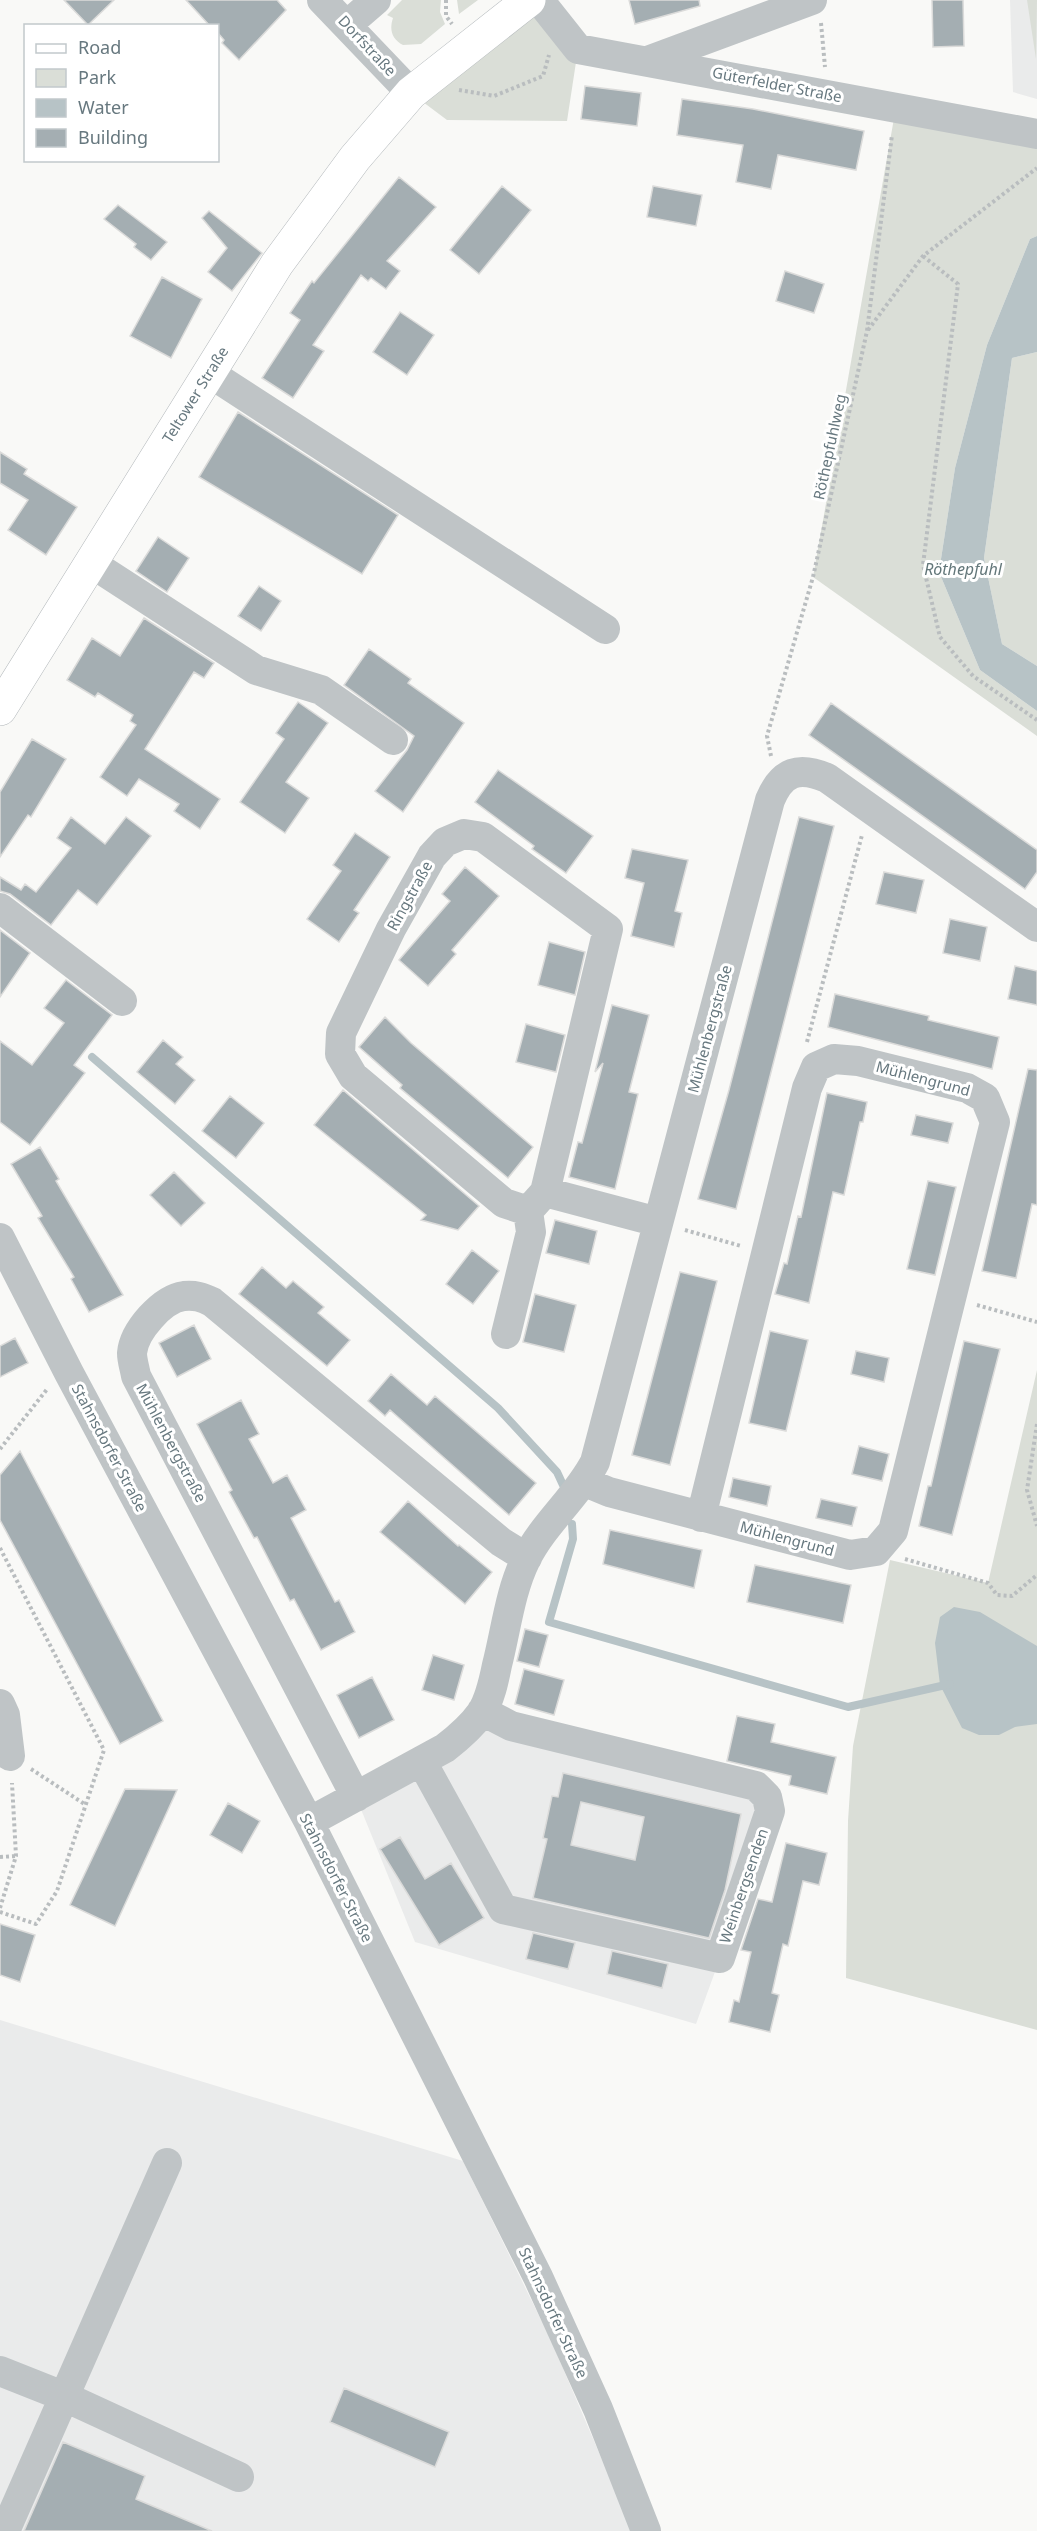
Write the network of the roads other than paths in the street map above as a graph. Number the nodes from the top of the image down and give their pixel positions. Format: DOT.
graph roads {
  1 [pos="322,0"];
  2 [pos="376,0"];
  3 [pos="528,0"];
  4 [pos="539,0"];
  5 [pos="816,6"];
  6 [pos="347,25"];
  7 [pos="650,60"];
  8 [pos="411,93"];
  9 [pos="1037,134"];
  10 [pos="208,372"];
  11 [pos="91,563"];
  12 [pos="605,629"];
  13 [pos="0,709"];
  14 [pos="393,740"];
  15 [pos="0,908"];
  16 [pos="1037,927"];
  17 [pos="122,1001"];
  18 [pos="536,1201"];
  19 [pos="658,1222"];
  20 [pos="0,1238"];
  21 [pos="506,1334"];
  22 [pos="585,1482"];
  23 [pos="701,1516"];
  24 [pos="527,1558"];
  25 [pos="0,1704"];
  26 [pos="482,1711"];
  27 [pos="10,1756"];
  28 [pos="422,1762"];
  29 [pos="356,1797"];
  30 [pos="309,1822"];
  31 [pos="167,2163"];
  32 [pos="0,2371"];
  33 [pos="63,2396"];
  34 [pos="239,2477"];
  35 [pos="5,2531"];
  36 [pos="646,2531"];
  1 -- 6 [label="street, Dorfstraße"];
  2 -- 6 [label="street"];
  3 -- 8 [label="main road, Teltower Straße"];
  4 -- 7 [label="street, Güterfelder Straße"];
  5 -- 7 [label="street"];
  6 -- 8 [label="street, Dorfstraße"];
  7 -- 9 [label="street, Güterfelder Straße"];
  8 -- 10 [label="main road, Teltower Straße"];
  10 -- 11 [label="main road, Teltower Straße"];
  10 -- 12 [label="street"];
  11 -- 13 [label="main road, Teltower Straße"];
  11 -- 14 [label="street"];
  15 -- 17 [label="street"];
  16 -- 19 [label="street, Mühlenbergstraße"];
  18 -- 18 [label="street, Ringstraße"];
  18 -- 19 [label="street, Ringstraße"];
  18 -- 21 [label="street, Ringstraße"];
  19 -- 22 [label="street, Mühlenbergstraße"];
  20 -- 30 [label="street, Stahnsdorfer Straße"];
  22 -- 23 [label="street, Mühlengrund"];
  22 -- 24 [label="street, Mühlenbergstraße"];
  23 -- 23 [label="street, Mühlengrund"];
  24 -- 26 [label="street, Mühlenbergstraße"];
  24 -- 29 [label="street, Mühlenbergstraße"];
  25 -- 27 [label="street"];
  26 -- 28 [label="street, Mühlenbergstraße"];
  26 -- 28 [label="street, Weinbergsenden"];
  28 -- 29 [label="street, Mühlenbergstraße"];
  29 -- 30 [label="street, Mühlenbergstraße"];
  30 -- 36 [label="street, Stahnsdorfer Straße"];
  31 -- 33 [label="street"];
  32 -- 33 [label="street"];
  33 -- 34 [label="street"];
  33 -- 35 [label="street"];
}
